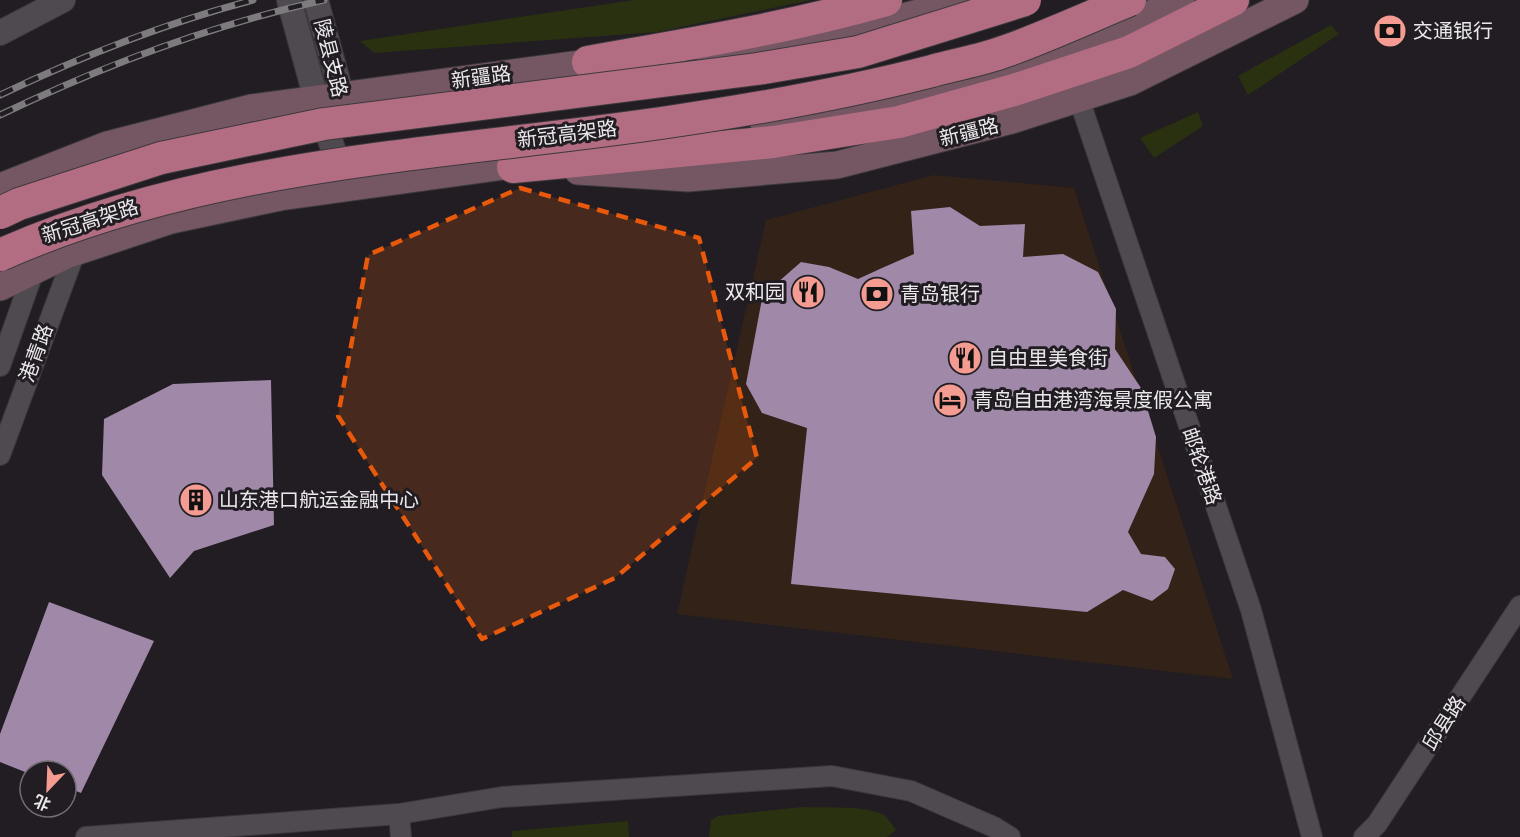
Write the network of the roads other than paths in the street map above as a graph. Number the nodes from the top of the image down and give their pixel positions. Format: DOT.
graph roads {
  1 [pos="63,0"];
  2 [pos="289,0"];
  3 [pos="316,0"];
  4 [pos="886,0"];
  5 [pos="969,0"];
  6 [pos="1025,0"];
  7 [pos="1130,0"];
  8 [pos="1181,0"];
  9 [pos="1295,0"];
  10 [pos="1231,1"];
  11 [pos="0,33"];
  12 [pos="588,62"];
  13 [pos="342,96"];
  14 [pos="316,99"];
  15 [pos="1079,99"];
  16 [pos="513,166"];
  17 [pos="0,187"];
  18 [pos="347,188"];
  19 [pos="0,213"];
  20 [pos="75,252"];
  21 [pos="0,255"];
  22 [pos="34,270"];
  23 [pos="0,287"];
  24 [pos="0,366"];
  25 [pos="0,454"];
  26 [pos="1520,606"];
  27 [pos="399,814"];
  28 [pos="86,837"];
  29 [pos="401,837"];
  30 [pos="1010,837"];
  31 [pos="1312,837"];
  32 [pos="1364,837"];
  1 -- 11 [label="street"];
  2 -- 14 [label="street"];
  3 -- 13 [label="street, 陵县支路"];
  4 -- 12 [label="highway"];
  5 -- 12 [label="main road, 新疆路"];
  6 -- 19 [label="highway, 新冠高架路, bridge"];
  7 -- 21 [label="highway, 新冠高架路, bridge"];
  8 -- 16 [label="main road, 新疆路"];
  9 -- 15 [label="main road, 新疆路"];
  10 -- 16 [label="highway"];
  12 -- 13 [label="main road, 新疆路"];
  13 -- 14 [label="main road, 新疆路"];
  13 -- 18 [label="street, 陵县支路"];
  14 -- 17 [label="main road, 新疆路"];
  14 -- 18 [label="street"];
  15 -- 16 [label="main road, 新疆路"];
  15 -- 31 [label="street, 邮轮港路"];
  16 -- 18 [label="main road, 新疆路"];
  18 -- 20 [label="main road, 新疆路"];
  20 -- 22 [label="main road, 新疆路"];
  20 -- 25 [label="street, 港青路"];
  22 -- 23 [label="main road, 新疆路"];
  22 -- 24 [label="street"];
  26 -- 32 [label="street, 邱县路"];
  27 -- 28 [label="street"];
  27 -- 29 [label="street"];
  27 -- 30 [label="street"];
}
